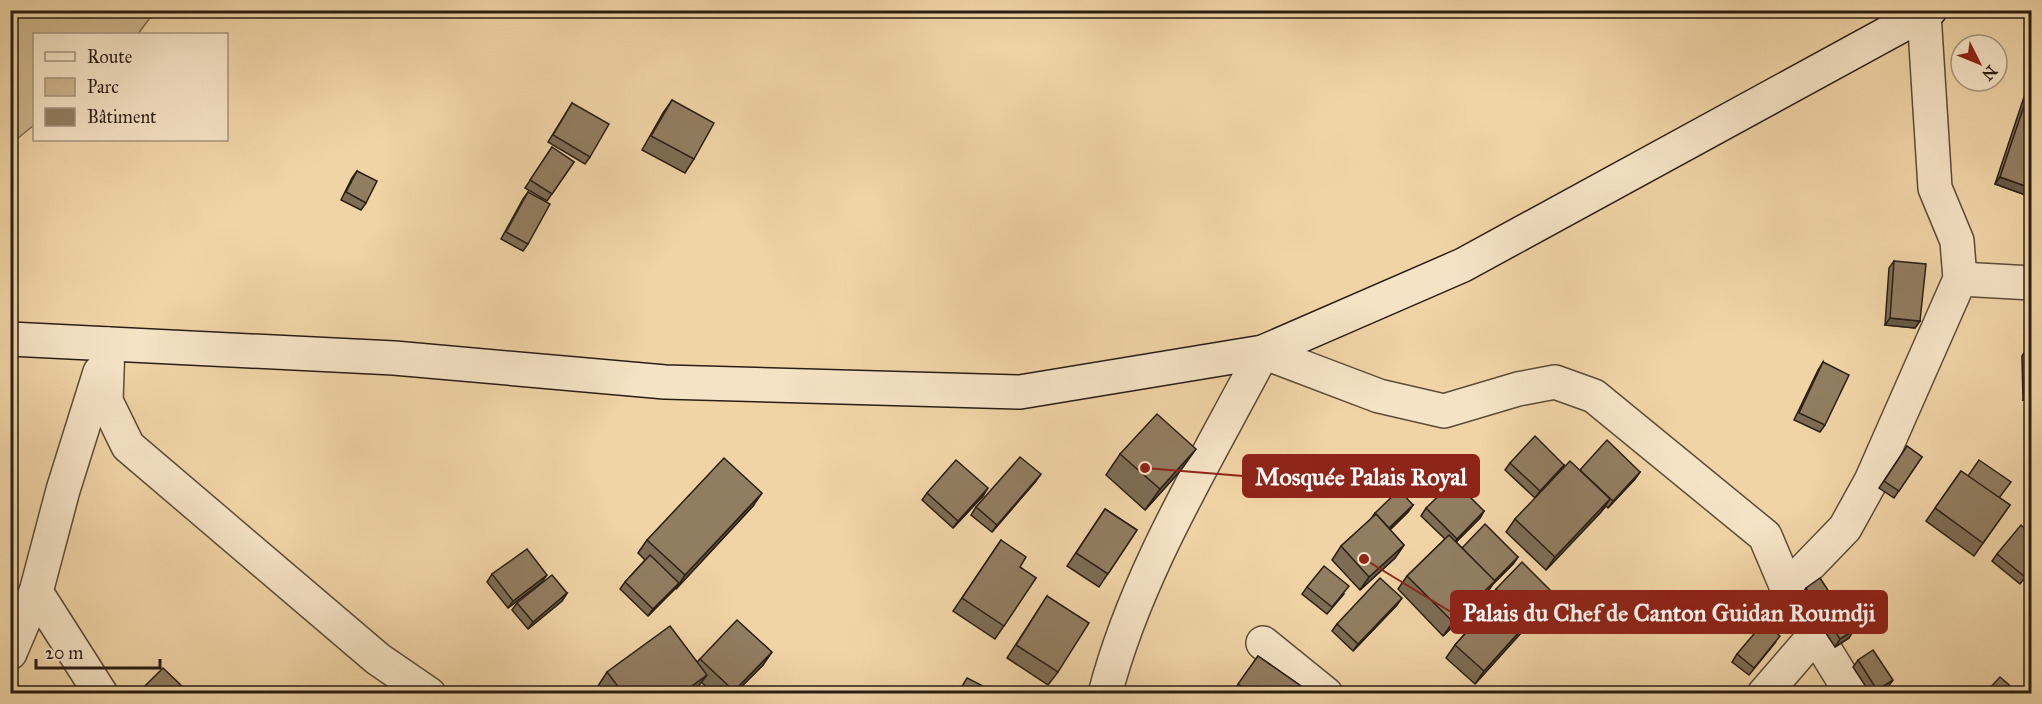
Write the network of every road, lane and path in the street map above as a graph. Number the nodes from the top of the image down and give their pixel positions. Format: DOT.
graph roads {
  1 [pos="1927,12"];
  2 [pos="1959,279"];
  3 [pos="2031,283"];
  4 [pos="10,339"];
  5 [pos="108,344"];
  6 [pos="1263,352"];
  7 [pos="1787,588"];
  8 [pos="36,592"];
  9 [pos="1815,635"];
  10 [pos="1263,643"];
  11 [pos="10,653"];
  12 [pos="101,693"];
  13 [pos="429,693"];
  14 [pos="1105,693"];
  15 [pos="1326,693"];
  16 [pos="1764,693"];
  17 [pos="1852,693"];
  1 -- 2 [label="street"];
  1 -- 6 [label="street"];
  2 -- 3 [label="street"];
  2 -- 7 [label="street"];
  4 -- 5 [label="street"];
  5 -- 6 [label="street"];
  5 -- 8 [label="street"];
  5 -- 13 [label="street"];
  6 -- 7 [label="street"];
  6 -- 14 [label="street"];
  7 -- 9 [label="street"];
  8 -- 11 [label="street"];
  8 -- 12 [label="street"];
  9 -- 16 [label="street"];
  9 -- 17 [label="street"];
  10 -- 15 [label="street"];
}
